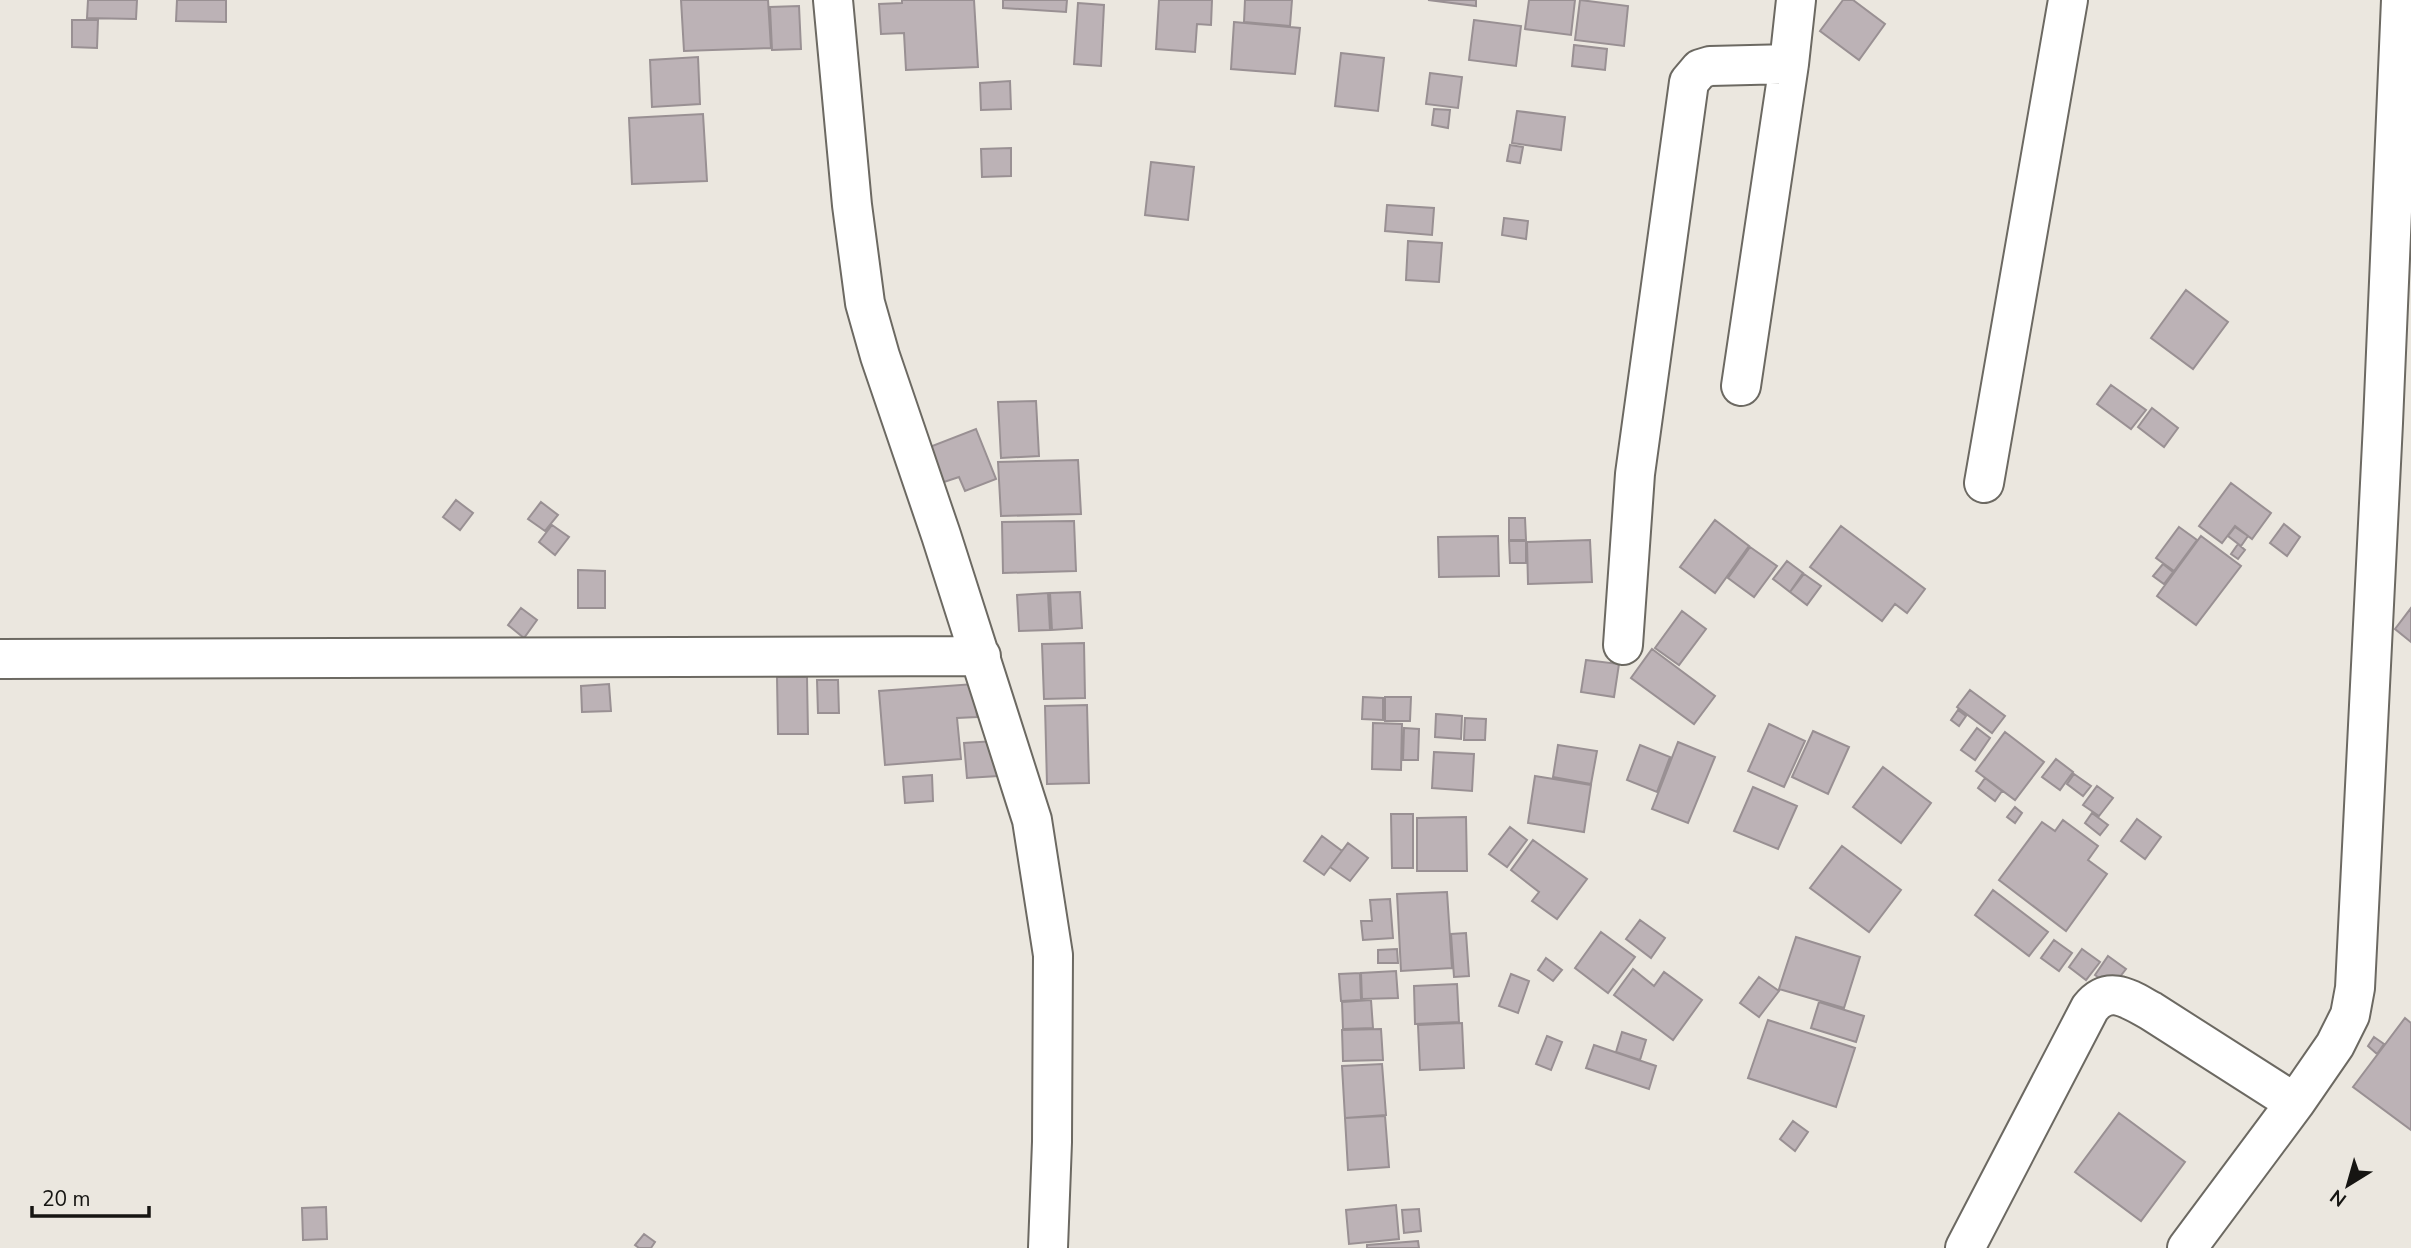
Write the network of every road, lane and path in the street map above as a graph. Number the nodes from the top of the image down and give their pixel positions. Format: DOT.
graph roads {
  1 [pos="833,0"];
  2 [pos="1796,0"];
  3 [pos="2068,0"];
  4 [pos="2401,0"];
  5 [pos="1789,64"];
  6 [pos="2403,106"];
  7 [pos="1741,386"];
  8 [pos="2397,433"];
  9 [pos="1984,483"];
  10 [pos="1623,645"];
  11 [pos="981,656"];
  12 [pos="0,659"];
  13 [pos="2295,1103"];
  14 [pos="1048,1248"];
  15 [pos="1965,1248"];
  16 [pos="2187,1248"];
  1 -- 11 [label="street"];
  2 -- 5 [label="street"];
  3 -- 9 [label="street"];
  4 -- 6 [label="street"];
  5 -- 7 [label="street"];
  5 -- 10 [label="street"];
  6 -- 8 [label="street"];
  8 -- 13 [label="street"];
  11 -- 12 [label="street"];
  11 -- 14 [label="street"];
  13 -- 15 [label="street"];
  13 -- 16 [label="street"];
}
